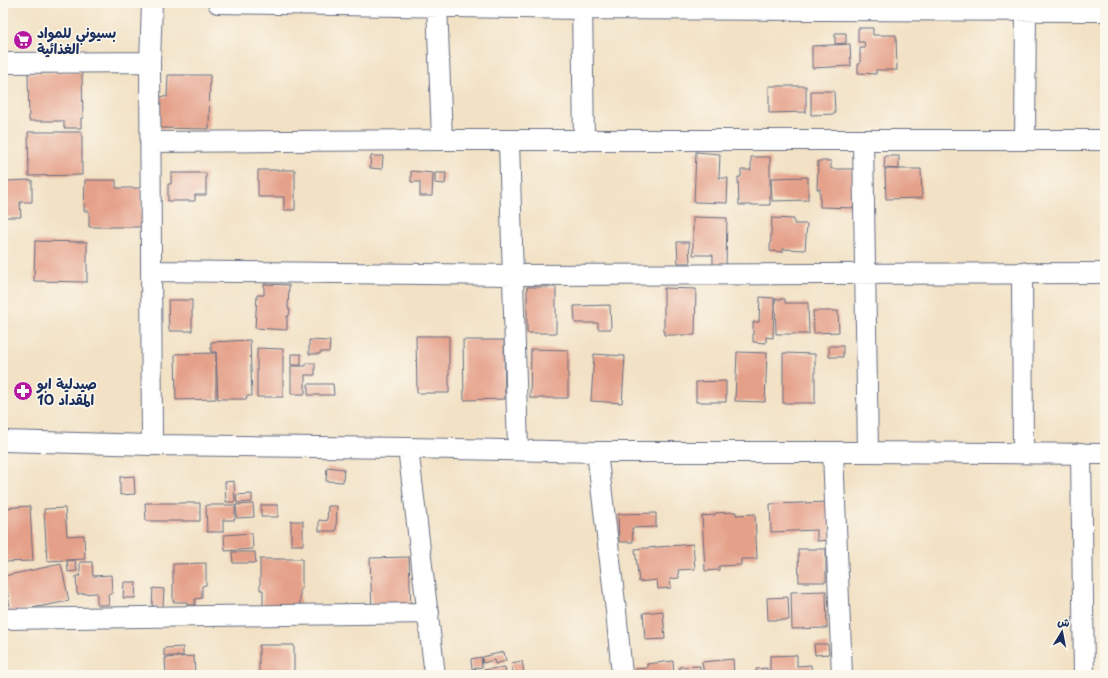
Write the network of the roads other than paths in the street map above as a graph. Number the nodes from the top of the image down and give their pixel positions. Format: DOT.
graph roads {
  1 [pos="152,3"];
  2 [pos="218,3"];
  3 [pos="437,5"];
  4 [pos="582,6"];
  5 [pos="876,7"];
  6 [pos="1026,7"];
  7 [pos="1105,11"];
  8 [pos="150,62"];
  9 [pos="3,63"];
  10 [pos="442,140"];
  11 [pos="1025,140"];
  12 [pos="1105,140"];
  13 [pos="509,141"];
  14 [pos="584,141"];
  15 [pos="863,141"];
  16 [pos="150,142"];
  17 [pos="151,271"];
  18 [pos="1022,272"];
  19 [pos="865,273"];
  20 [pos="1105,273"];
  21 [pos="513,275"];
  22 [pos="3,441"];
  23 [pos="152,445"];
  24 [pos="408,448"];
  25 [pos="518,450"];
  26 [pos="597,452"];
  27 [pos="833,452"];
  28 [pos="868,452"];
  29 [pos="1023,453"];
  30 [pos="1081,453"];
  31 [pos="1105,454"];
  32 [pos="428,613"];
  33 [pos="3,619"];
  34 [pos="435,675"];
  35 [pos="622,675"];
  36 [pos="842,675"];
  37 [pos="1084,675"];
  1 -- 8 [label="street"];
  2 -- 3 [label="street"];
  3 -- 4 [label="street"];
  3 -- 10 [label="street"];
  4 -- 5 [label="street"];
  4 -- 14 [label="street"];
  5 -- 6 [label="street"];
  6 -- 7 [label="street"];
  6 -- 11 [label="street"];
  8 -- 9 [label="street"];
  8 -- 16 [label="street"];
  10 -- 13 [label="street"];
  10 -- 16 [label="street"];
  11 -- 12 [label="street"];
  11 -- 15 [label="street"];
  13 -- 14 [label="street"];
  13 -- 21 [label="street"];
  14 -- 15 [label="street"];
  15 -- 19 [label="street"];
  16 -- 17 [label="street"];
  17 -- 21 [label="street"];
  17 -- 23 [label="street"];
  18 -- 19 [label="street"];
  18 -- 20 [label="street"];
  18 -- 29 [label="street"];
  19 -- 21 [label="street"];
  19 -- 28 [label="street"];
  21 -- 25 [label="street"];
  22 -- 23 [label="street"];
  23 -- 24 [label="street"];
  24 -- 25 [label="street"];
  24 -- 32 [label="street"];
  25 -- 26 [label="street"];
  26 -- 27 [label="street"];
  26 -- 35 [label="street"];
  27 -- 28 [label="street"];
  27 -- 36 [label="street"];
  28 -- 29 [label="street"];
  29 -- 30 [label="street"];
  30 -- 31 [label="street"];
  30 -- 37 [label="street"];
  32 -- 33 [label="street"];
  32 -- 34 [label="street"];
}
